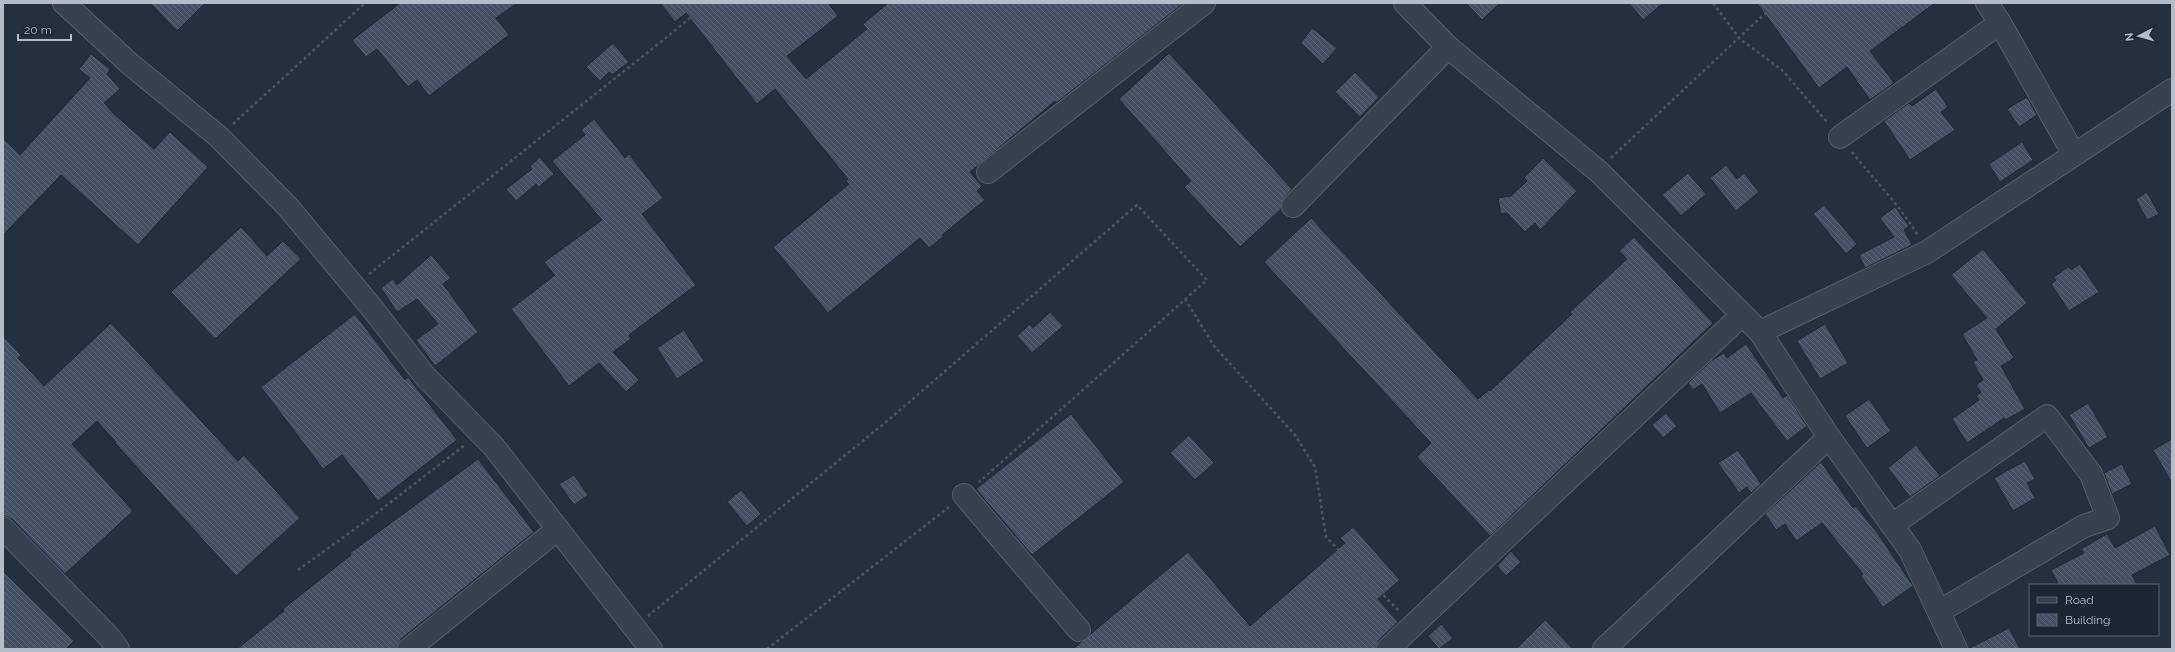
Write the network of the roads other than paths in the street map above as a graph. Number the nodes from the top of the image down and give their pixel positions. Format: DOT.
graph roads {
  1 [pos="64,3"];
  2 [pos="1204,3"];
  3 [pos="1405,3"];
  4 [pos="1987,3"];
  5 [pos="2000,23"];
  6 [pos="1448,47"];
  7 [pos="2172,90"];
  8 [pos="1840,137"];
  9 [pos="2073,153"];
  10 [pos="988,172"];
  11 [pos="1293,206"];
  12 [pos="1742,315"];
  13 [pos="1760,332"];
  14 [pos="1829,437"];
  15 [pos="964,495"];
  16 [pos="1892,524"];
  17 [pos="3,528"];
  18 [pos="558,529"];
  19 [pos="1940,611"];
  20 [pos="1079,630"];
  21 [pos="118,649"];
  22 [pos="409,649"];
  23 [pos="651,649"];
  24 [pos="1388,649"];
  25 [pos="1604,649"];
  26 [pos="1956,649"];
  1 -- 18 [label="street"];
  2 -- 10 [label="street"];
  3 -- 6 [label="street"];
  4 -- 5 [label="street"];
  5 -- 8 [label="street"];
  5 -- 9 [label="street"];
  6 -- 11 [label="street"];
  6 -- 12 [label="street"];
  7 -- 9 [label="street"];
  9 -- 13 [label="street"];
  12 -- 13 [label="street"];
  12 -- 24 [label="street"];
  13 -- 14 [label="street"];
  14 -- 16 [label="street"];
  14 -- 25 [label="street"];
  15 -- 20 [label="street"];
  16 -- 19 [label="street"];
  16 -- 19 [label="street"];
  17 -- 21 [label="street"];
  18 -- 22 [label="street"];
  18 -- 23 [label="street"];
  19 -- 26 [label="street"];
}
